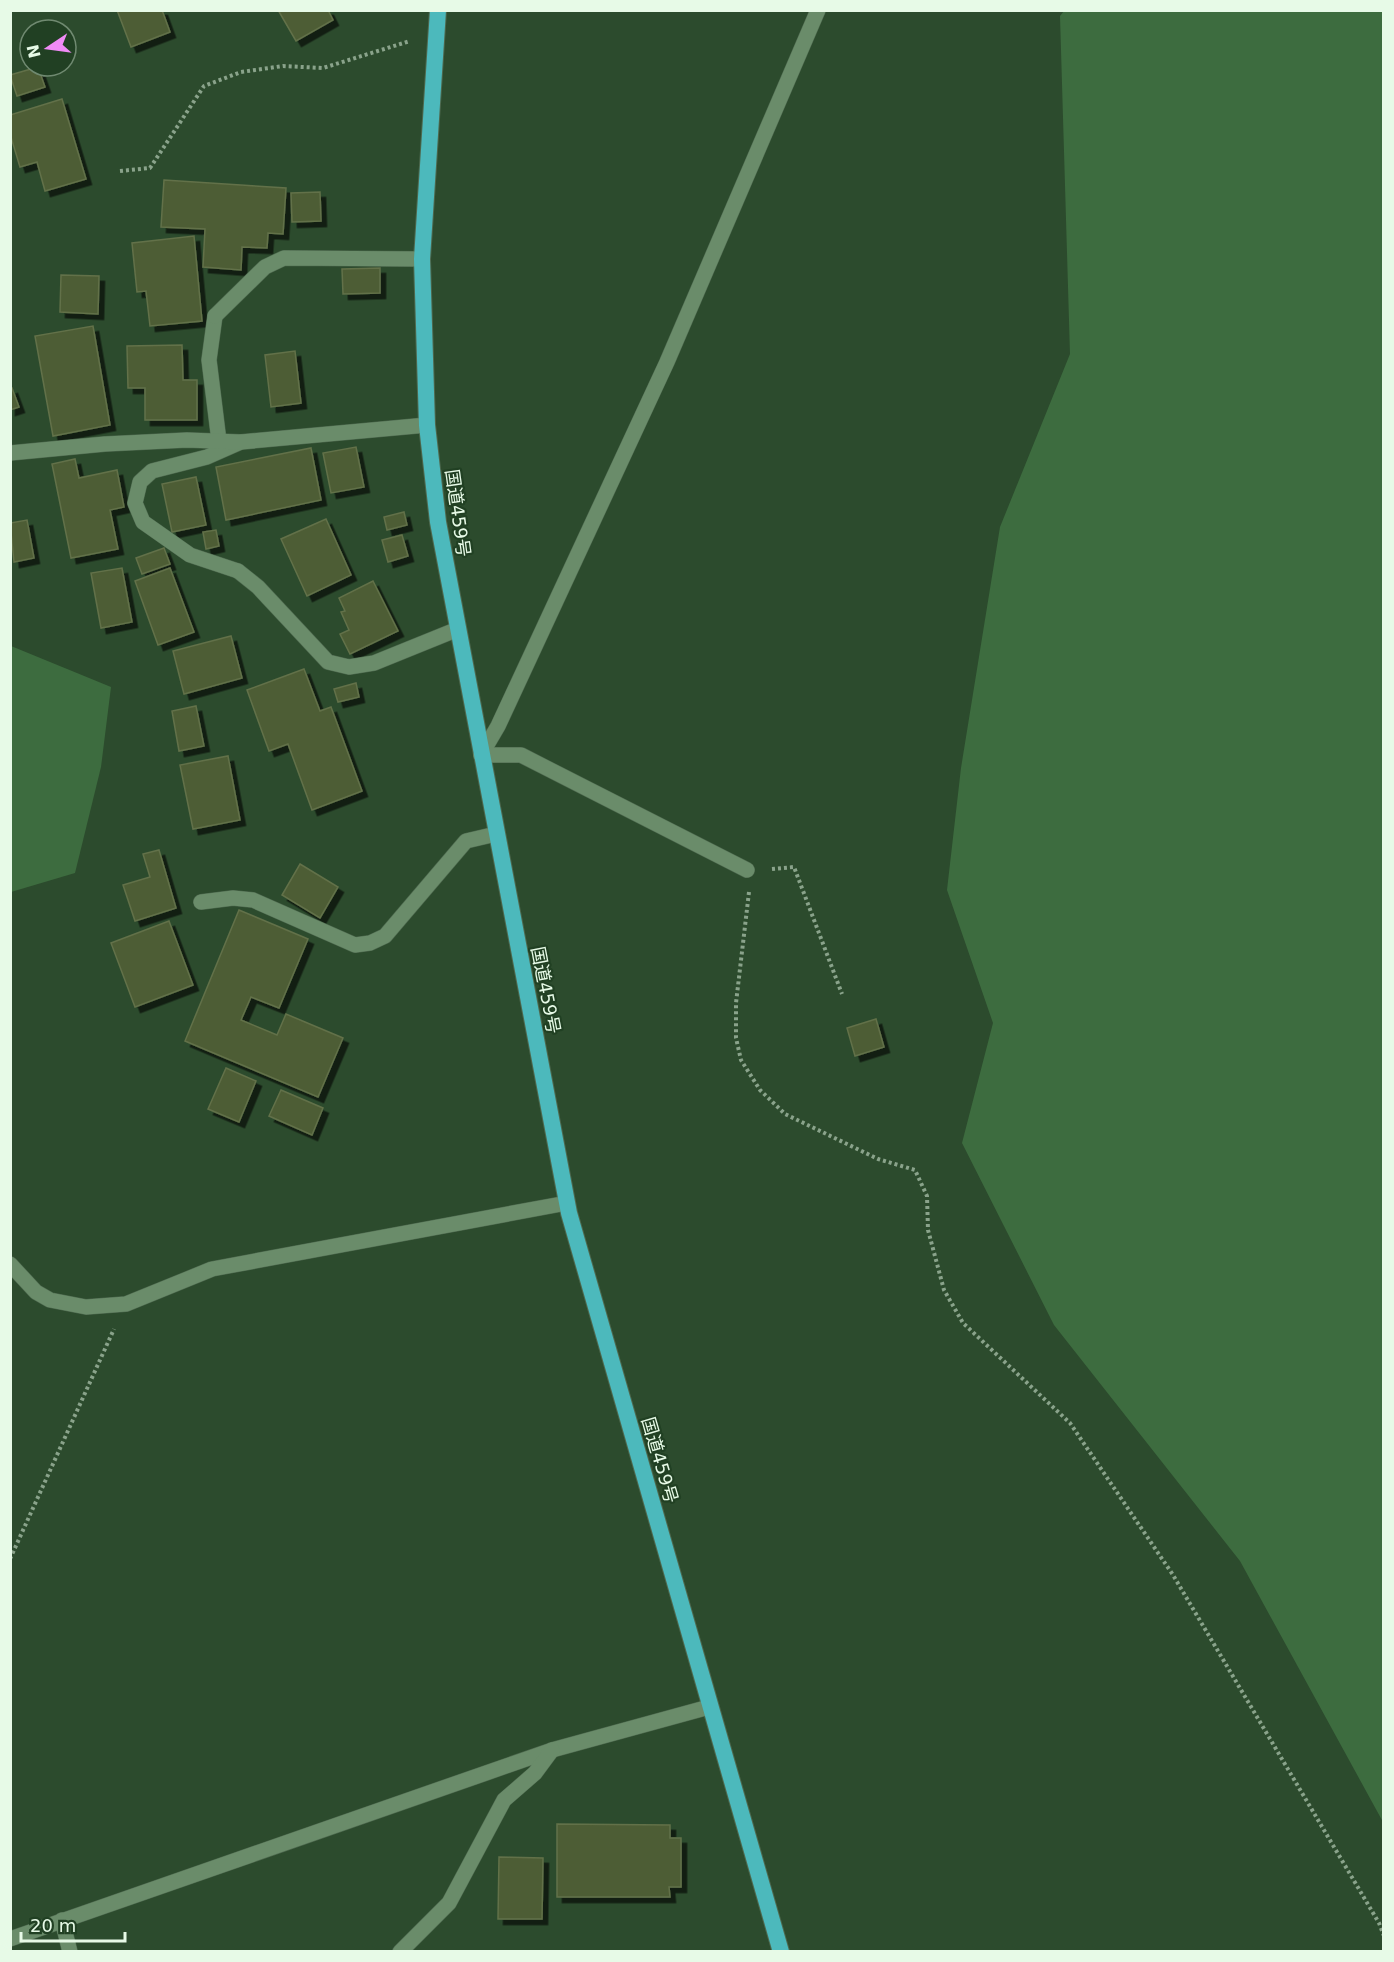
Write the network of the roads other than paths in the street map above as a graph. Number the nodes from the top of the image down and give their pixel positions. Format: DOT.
graph roads {
  1 [pos="438,10"];
  2 [pos="818,10"];
  3 [pos="422,259"];
  4 [pos="427,425"];
  5 [pos="219,441"];
  6 [pos="241,442"];
  7 [pos="10,453"];
  8 [pos="458,629"];
  9 [pos="481,755"];
  10 [pos="496,834"];
  11 [pos="747,870"];
  12 [pos="201,902"];
  13 [pos="567,1203"];
  14 [pos="10,1264"];
  15 [pos="709,1707"];
  16 [pos="552,1750"];
  17 [pos="62,1920"];
  18 [pos="10,1939"];
  19 [pos="70,1952"];
  20 [pos="400,1952"];
  21 [pos="781,1952"];
  1 -- 3 [label="highway, 国道459号"];
  2 -- 9 [label="street"];
  3 -- 4 [label="highway, 国道459号"];
  3 -- 5 [label="street"];
  4 -- 6 [label="street"];
  4 -- 8 [label="highway, 国道459号"];
  5 -- 6 [label="street"];
  5 -- 7 [label="street"];
  6 -- 8 [label="street"];
  8 -- 9 [label="highway, 国道459号"];
  9 -- 10 [label="highway, 国道459号"];
  9 -- 11 [label="street"];
  10 -- 12 [label="street"];
  10 -- 13 [label="highway, 国道459号"];
  13 -- 14 [label="street"];
  13 -- 15 [label="highway, 国道459号"];
  15 -- 16 [label="street"];
  15 -- 21 [label="highway, 国道459号"];
  16 -- 17 [label="street"];
  16 -- 20 [label="street"];
  17 -- 18 [label="street"];
  17 -- 19 [label="street"];
}
